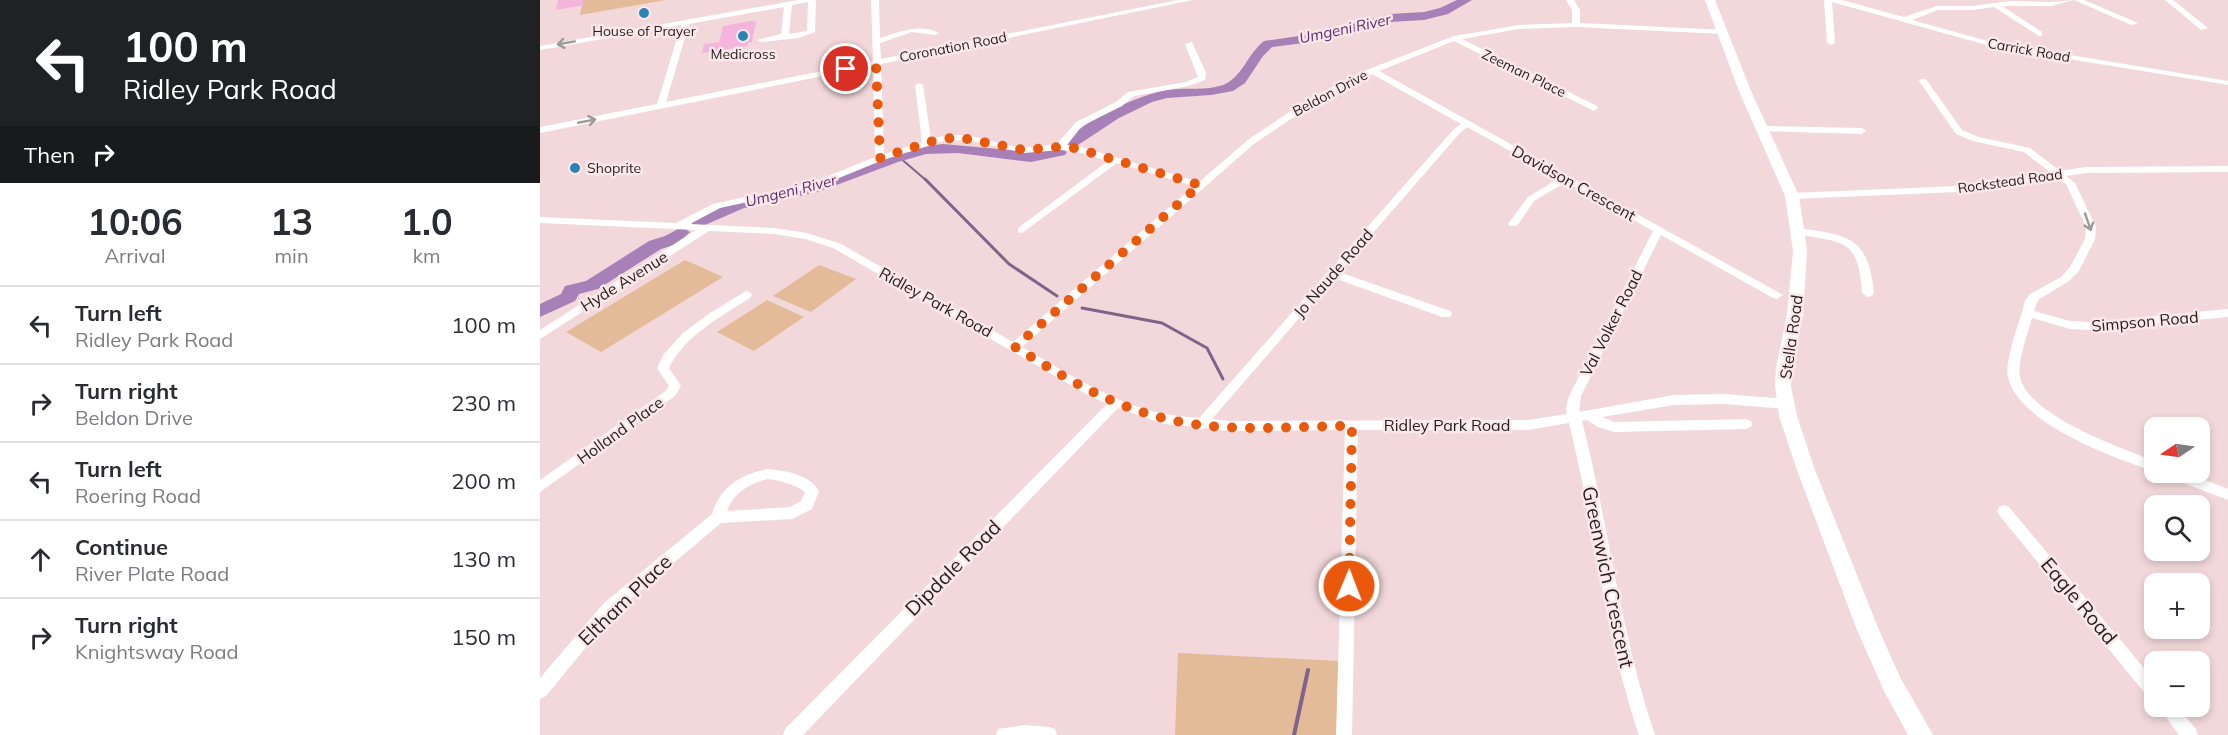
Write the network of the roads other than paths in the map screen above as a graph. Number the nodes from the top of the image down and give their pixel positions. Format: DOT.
graph roads {
  1 [pos="811,0"];
  2 [pos="875,0"];
  3 [pos="1189,0"];
  4 [pos="1570,0"];
  5 [pos="1710,0"];
  6 [pos="1828,0"];
  7 [pos="1834,0"];
  8 [pos="2070,0"];
  9 [pos="2078,0"];
  10 [pos="2169,0"];
  11 [pos="788,4"];
  12 [pos="1995,5"];
  13 [pos="1916,14"];
  14 [pos="1904,20"];
  15 [pos="686,22"];
  16 [pos="2134,23"];
  17 [pos="1576,25"];
  18 [pos="1916,27"];
  19 [pos="2204,28"];
  20 [pos="1723,32"];
  21 [pos="935,33"];
  22 [pos="2039,34"];
  23 [pos="785,36"];
  24 [pos="1454,38"];
  25 [pos="761,40"];
  26 [pos="876,42"];
  27 [pos="1831,43"];
  28 [pos="1189,44"];
  29 [pos="540,48"];
  30 [pos="876,63"];
  31 [pos="1372,71"];
  32 [pos="1925,83"];
  33 [pos="2228,83"];
  34 [pos="919,86"];
  35 [pos="661,106"];
  36 [pos="1594,108"];
  37 [pos="1467,123"];
  38 [pos="1762,129"];
  39 [pos="540,130"];
  40 [pos="1862,131"];
  41 [pos="927,143"];
  42 [pos="1060,147"];
  43 [pos="880,158"];
  44 [pos="1114,161"];
  45 [pos="2228,169"];
  46 [pos="2059,173"];
  47 [pos="1565,179"];
  48 [pos="1200,185"];
  49 [pos="1792,196"];
  50 [pos="540,220"];
  51 [pos="1513,224"];
  52 [pos="678,226"];
  53 [pos="708,227"];
  54 [pos="1022,230"];
  55 [pos="1659,230"];
  56 [pos="1797,231"];
  57 [pos="1333,274"];
  58 [pos="1868,293"];
  59 [pos="746,294"];
  60 [pos="1777,295"];
  61 [pos="2028,313"];
  62 [pos="2228,313"];
  63 [pos="1446,314"];
  64 [pos="540,335"];
  65 [pos="1015,347"];
  66 [pos="1116,403"];
  67 [pos="1785,404"];
  68 [pos="1582,416"];
  69 [pos="1200,424"];
  70 [pos="1746,424"];
  71 [pos="1352,426"];
  72 [pos="2144,462"];
  73 [pos="2198,483"];
  74 [pos="540,487"];
  75 [pos="2228,495"];
  76 [pos="2004,511"];
  77 [pos="717,517"];
  78 [pos="2144,680"];
  79 [pos="540,691"];
  80 [pos="2175,717"];
  81 [pos="791,735"];
  82 [pos="1004,735"];
  83 [pos="1049,735"];
  84 [pos="1344,735"];
  85 [pos="1647,735"];
  86 [pos="1921,735"];
  87 [pos="2190,735"];
  1 -- 11 [label="street"];
  1 -- 23 [label="street"];
  2 -- 26 [label="street"];
  3 -- 30 [label="street, Coronation Road"];
  4 -- 17 [label="street"];
  5 -- 20 [label="main road, Stella Road"];
  6 -- 27 [label="street"];
  7 -- 14 [label="street, Carrick Road"];
  8 -- 12 [label="street"];
  9 -- 16 [label="street"];
  10 -- 19 [label="street"];
  11 -- 15 [label="street"];
  11 -- 23 [label="street"];
  12 -- 13 [label="street"];
  12 -- 22 [label="street"];
  13 -- 14 [label="street"];
  13 -- 18 [label="street"];
  14 -- 18 [label="street, Carrick Road"];
  15 -- 29 [label="street, one-way"];
  15 -- 35 [label="street"];
  17 -- 20 [label="street, Beldon Drive"];
  17 -- 24 [label="street, Beldon Drive"];
  18 -- 33 [label="street, Carrick Road"];
  20 -- 38 [label="main road, Stella Road"];
  21 -- 26 [label="street"];
  23 -- 25 [label="street"];
  24 -- 31 [label="street, Beldon Drive"];
  24 -- 36 [label="street, Zeeman Place"];
  26 -- 30 [label="street"];
  28 -- 42 [label="street"];
  30 -- 35 [label="street, Coronation Road"];
  30 -- 43 [label="street"];
  31 -- 37 [label="street, Davidson Crescent"];
  31 -- 48 [label="street, Beldon Drive"];
  32 -- 46 [label="street"];
  34 -- 41 [label="street"];
  39 -- 35 [label="street, Coronation Road, one-way"];
  37 -- 47 [label="street, Davidson Crescent"];
  37 -- 57 [label="street, Jo Naude Road"];
  38 -- 40 [label="street"];
  38 -- 49 [label="main road, Stella Road"];
  41 -- 42 [label="street"];
  41 -- 43 [label="street"];
  42 -- 44 [label="street"];
  43 -- 52 [label="street"];
  44 -- 48 [label="street"];
  44 -- 54 [label="street"];
  45 -- 46 [label="street, Rockstead Road"];
  46 -- 49 [label="street, Rockstead Road"];
  46 -- 61 [label="street, one-way"];
  47 -- 51 [label="street"];
  47 -- 55 [label="street, Davidson Crescent"];
  48 -- 65 [label="street, Beldon Drive"];
  49 -- 56 [label="main road, Stella Road"];
  50 -- 52 [label="street, Ridley Park Road"];
  52 -- 53 [label="street, Ridley Park Road"];
  53 -- 64 [label="street, Hyde Avenue"];
  53 -- 65 [label="street, Ridley Park Road"];
  55 -- 60 [label="street, Davidson Crescent"];
  55 -- 68 [label="street, Val Volker Road"];
  56 -- 58 [label="street"];
  56 -- 67 [label="main road, Stella Road"];
  57 -- 63 [label="street"];
  57 -- 69 [label="street, Jo Naude Road"];
  59 -- 74 [label="street, Holland Place"];
  61 -- 62 [label="street, Simpson Road"];
  61 -- 72 [label="street"];
  65 -- 66 [label="street, Ridley Park Road"];
  66 -- 69 [label="street, Ridley Park Road"];
  66 -- 81 [label="street, Dipdale Road"];
  67 -- 68 [label="street, Ridley Park Road"];
  67 -- 86 [label="main road, Stella Road"];
  68 -- 70 [label="street"];
  68 -- 71 [label="street, Ridley Park Road"];
  68 -- 85 [label="street, Greenwich Crescent"];
  69 -- 71 [label="street, Ridley Park Road"];
  71 -- 84 [label="street"];
  73 -- 75 [label="street"];
  76 -- 78 [label="street, Eagle Road"];
  77 -- 77 [label="street, Eltham Place"];
  77 -- 79 [label="street, Eltham Place"];
  80 -- 87 [label="street"];
  82 -- 83 [label="street"];
}
